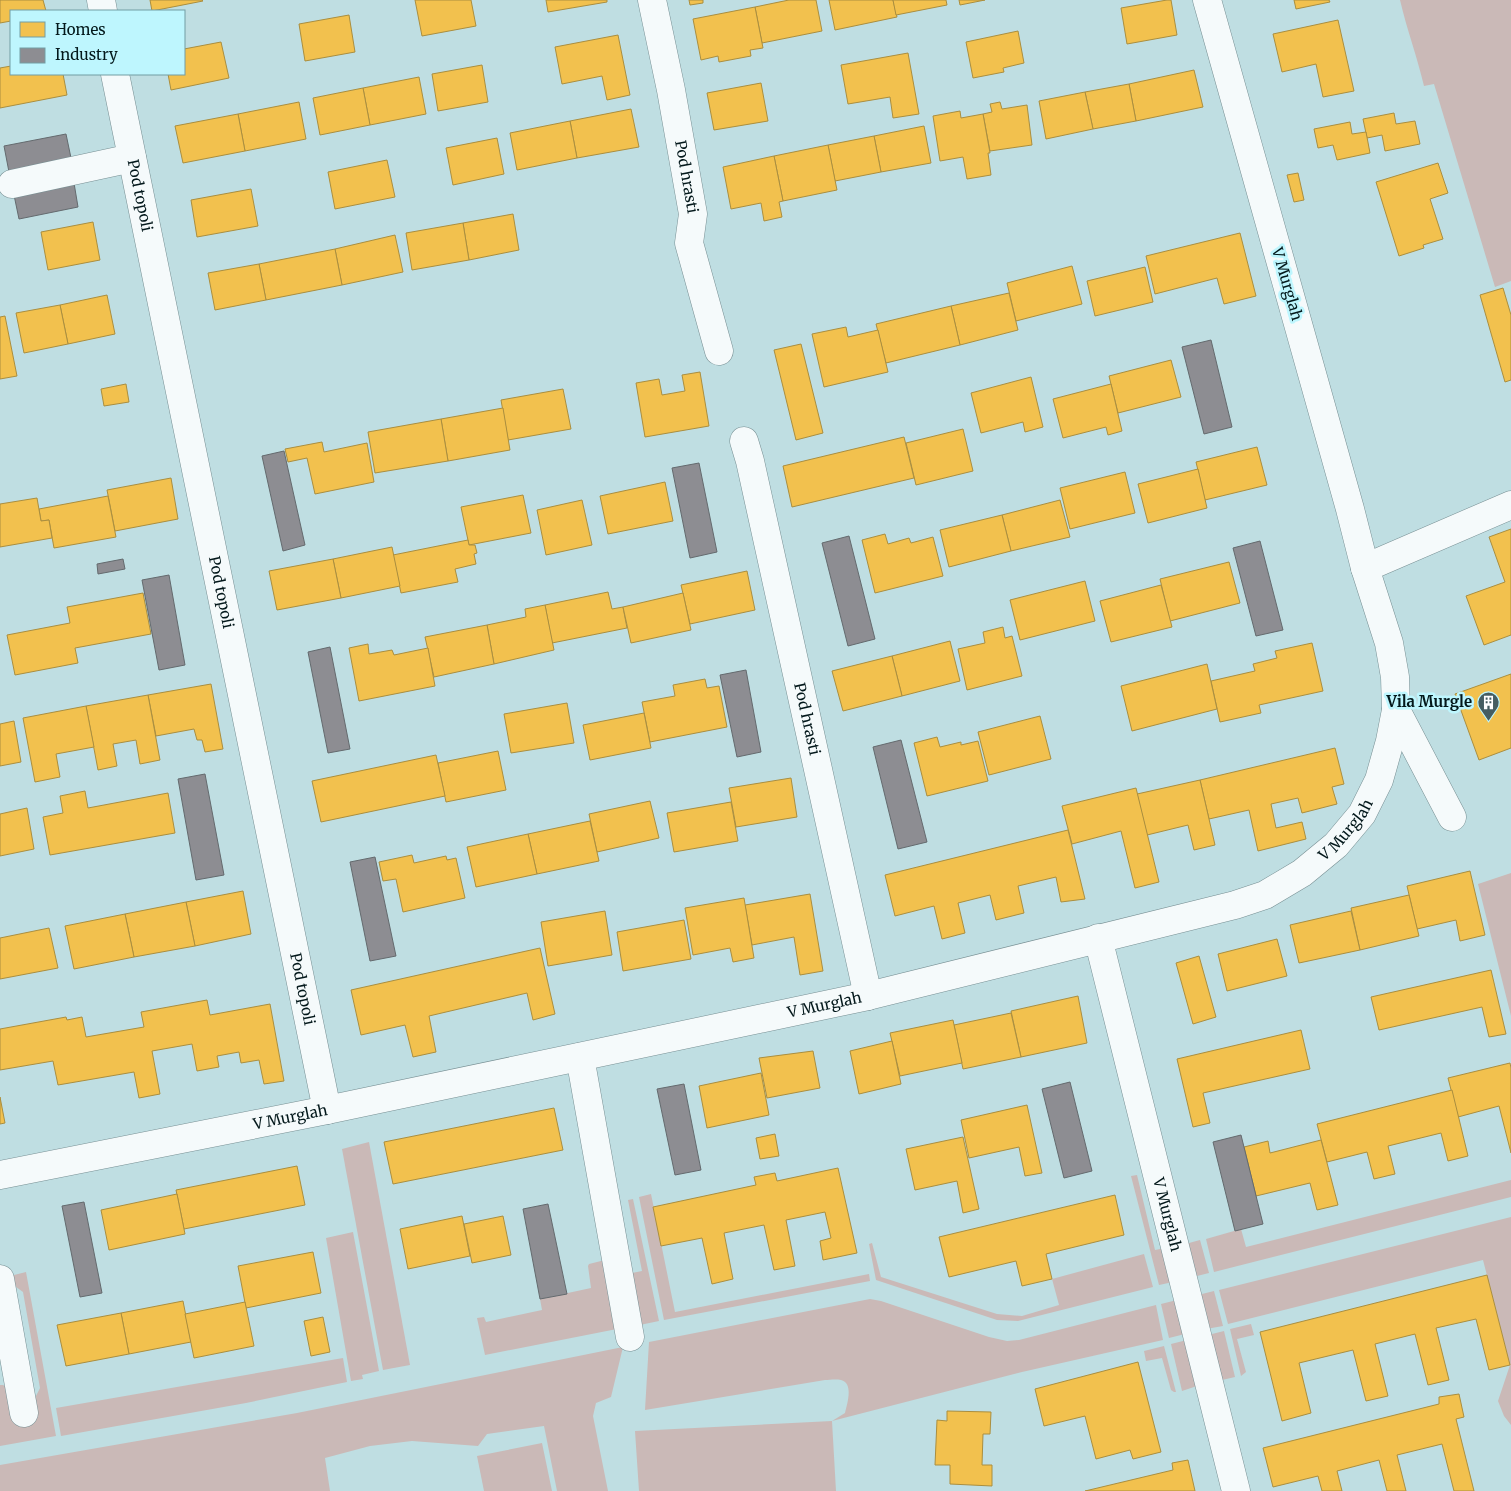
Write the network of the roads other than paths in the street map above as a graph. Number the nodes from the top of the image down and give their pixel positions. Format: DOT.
graph roads {
  1 [pos="652,0"];
  2 [pos="1207,0"];
  3 [pos="115,75"];
  4 [pos="132,158"];
  5 [pos="12,184"];
  6 [pos="719,351"];
  7 [pos="744,441"];
  8 [pos="1511,505"];
  9 [pos="1365,568"];
  10 [pos="1396,710"];
  11 [pos="1452,817"];
  12 [pos="1098,938"];
  13 [pos="868,996"];
  14 [pos="580,1057"];
  15 [pos="327,1110"];
  16 [pos="0,1175"];
  17 [pos="0,1279"];
  18 [pos="630,1336"];
  19 [pos="24,1414"];
  20 [pos="1236,1491"];
  1 -- 6 [label="street, Pod hrasti"];
  2 -- 9 [label="street, V Murglah"];
  3 -- 4 [label="street, Pod topoli"];
  4 -- 5 [label="street"];
  4 -- 15 [label="street, Pod topoli"];
  7 -- 13 [label="street, Pod hrasti"];
  8 -- 9 [label="street"];
  9 -- 10 [label="street, V Murglah"];
  10 -- 11 [label="street"];
  10 -- 12 [label="street, V Murglah"];
  12 -- 13 [label="street, V Murglah"];
  12 -- 20 [label="street, V Murglah"];
  13 -- 14 [label="street, V Murglah"];
  14 -- 15 [label="street, V Murglah"];
  14 -- 18 [label="street"];
  15 -- 16 [label="street, V Murglah"];
  17 -- 19 [label="street"];
}
